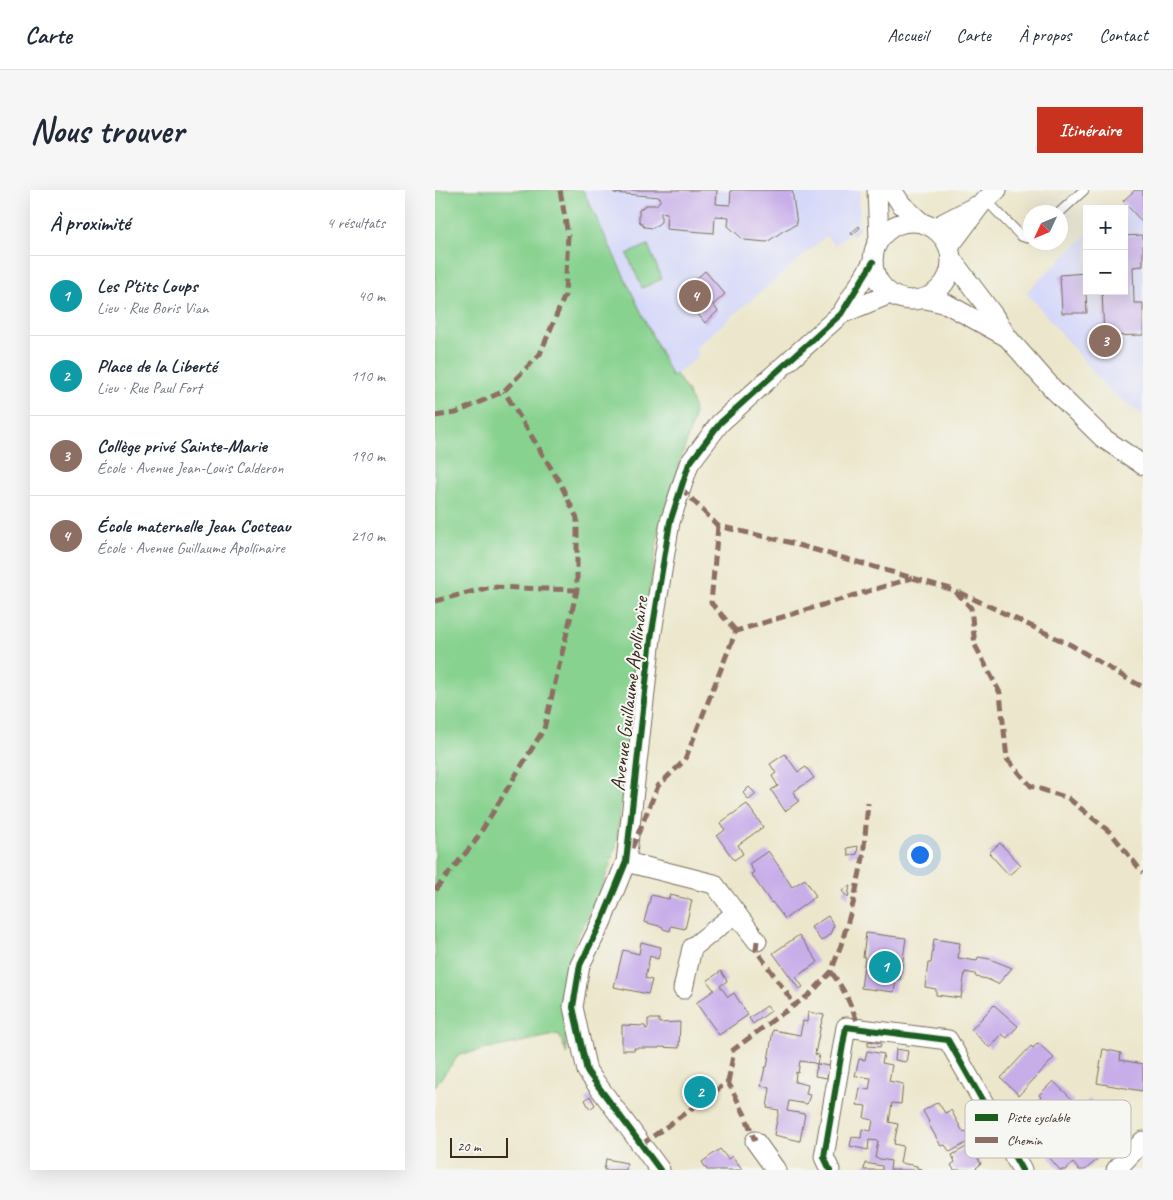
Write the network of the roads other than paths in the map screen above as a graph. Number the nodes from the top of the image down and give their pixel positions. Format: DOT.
graph roads {
  1 [pos="877,190"];
  2 [pos="892,190"];
  3 [pos="1084,190"];
  4 [pos="988,198"];
  5 [pos="1068,205"];
  6 [pos="928,226"];
  7 [pos="1023,237"];
  8 [pos="879,239"];
  9 [pos="951,254"];
  10 [pos="873,262"];
  11 [pos="889,294"];
  12 [pos="926,299"];
  13 [pos="841,314"];
  14 [pos="1008,338"];
  15 [pos="1143,465"];
  16 [pos="626,862"];
  17 [pos="737,913"];
  18 [pos="757,941"];
  19 [pos="683,989"];
  20 [pos="982,1100"];
  21 [pos="755,1141"];
  22 [pos="1143,1141"];
  23 [pos="1131,1154"];
  24 [pos="1015,1158"];
  25 [pos="1127,1158"];
  26 [pos="660,1170"];
  27 [pos="775,1170"];
  28 [pos="830,1170"];
  29 [pos="1022,1170"];
  30 [pos="1116,1170"];
  1 -- 8 [label="street"];
  2 -- 6 [label="street"];
  3 -- 5 [label="lane"];
  4 -- 6 [label="street"];
  4 -- 7 [label="lane"];
  4 -- 9 [label="street"];
  6 -- 8 [label="street"];
  6 -- 9 [label="street"];
  8 -- 10 [label="street"];
  9 -- 12 [label="street"];
  9 -- 14 [label="street"];
  10 -- 11 [label="street"];
  10 -- 13 [label="street, Avenue Guillaume Apollinaire"];
  11 -- 12 [label="street"];
  11 -- 13 [label="street, Avenue Guillaume Apollinaire"];
  12 -- 14 [label="street"];
  13 -- 16 [label="street, Avenue Guillaume Apollinaire"];
  14 -- 15 [label="street"];
  16 -- 17 [label="street"];
  16 -- 26 [label="street, Avenue Guillaume Apollinaire"];
  17 -- 18 [label="street"];
  17 -- 19 [label="street"];
  20 -- 28 [label="street"];
  21 -- 27 [label="street"];
  22 -- 23 [label="street"];
  24 -- 29 [label="street"];
  25 -- 30 [label="street"];
}
